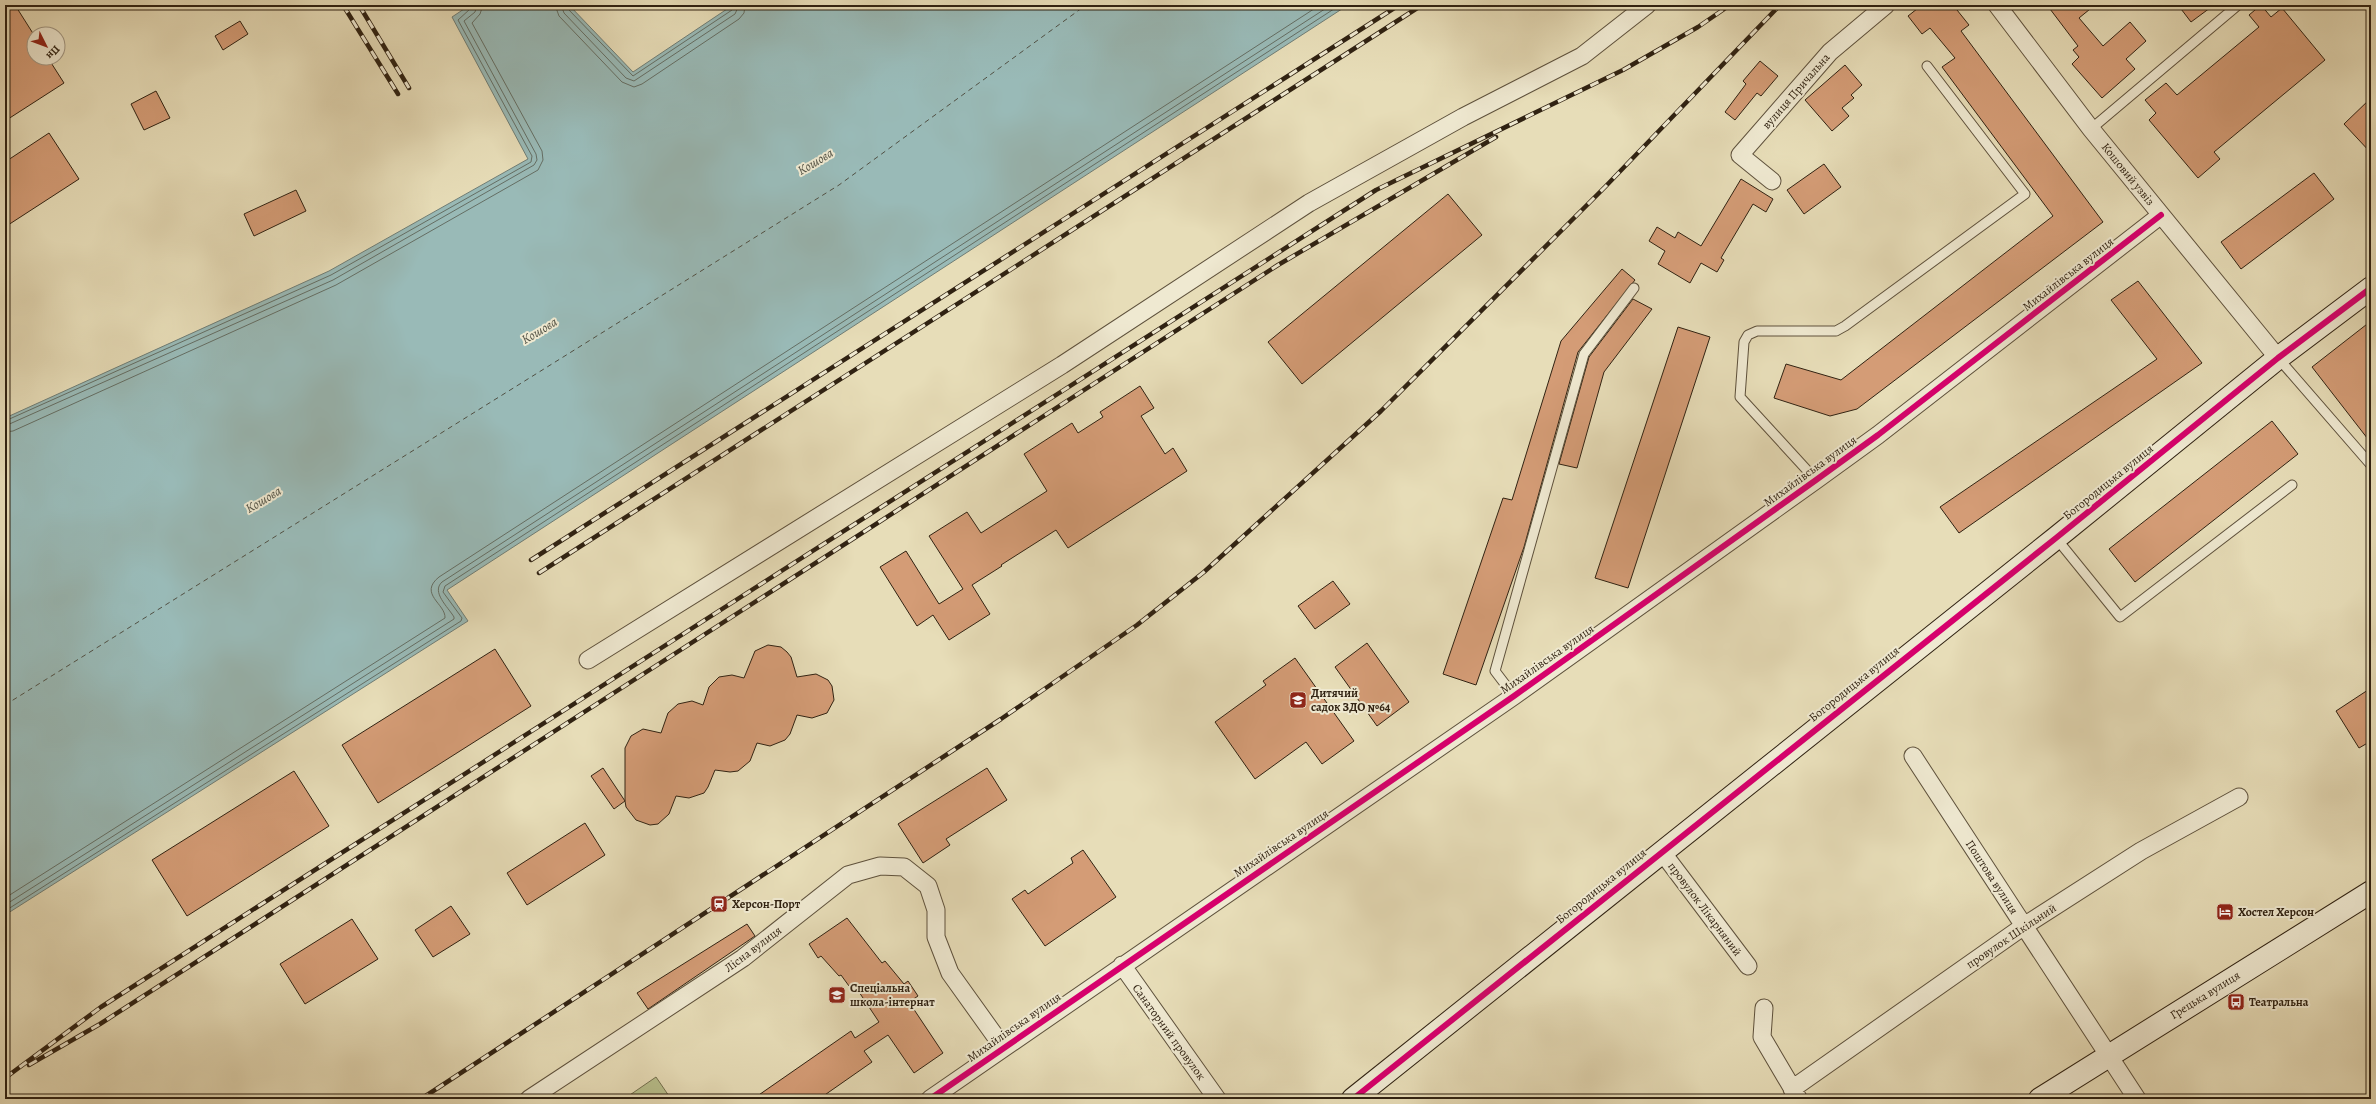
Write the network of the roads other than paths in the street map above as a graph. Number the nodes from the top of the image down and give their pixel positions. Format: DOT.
graph roads {
  1 [pos="1647,5"];
  2 [pos="1886,5"];
  3 [pos="1996,5"];
  4 [pos="2238,5"];
  5 [pos="1927,66"];
  6 [pos="2091,130"];
  7 [pos="1772,181"];
  8 [pos="2161,215"];
  9 [pos="1634,288"];
  10 [pos="2371,288"];
  11 [pos="2278,358"];
  12 [pos="2371,465"];
  13 [pos="1816,480"];
  14 [pos="2292,484"];
  15 [pos="2056,538"];
  16 [pos="588,660"];
  17 [pos="1514,696"];
  18 [pos="1913,756"];
  19 [pos="2239,796"];
  20 [pos="1662,852"];
  21 [pos="2371,892"];
  22 [pos="2024,926"];
  23 [pos="1122,965"];
  24 [pos="1748,966"];
  25 [pos="1764,1008"];
  26 [pos="1003,1047"];
  27 [pos="2108,1056"];
  28 [pos="1796,1094"];
  29 [pos="528,1099"];
  30 [pos="930,1099"];
  31 [pos="1217,1099"];
  32 [pos="1353,1099"];
  33 [pos="2040,1099"];
  34 [pos="2137,1099"];
  1 -- 16 [label="street"];
  2 -- 7 [label="street, вулиця Причальна"];
  3 -- 6 [label="street, Кошовий узвіз"];
  4 -- 6 [label="lane"];
  5 -- 13 [label="lane"];
  6 -- 8 [label="street, Кошовий узвіз"];
  8 -- 11 [label="street, Кошовий узвіз"];
  8 -- 13 [label="street, Михайлівська вулиця"];
  9 -- 17 [label="lane"];
  10 -- 11 [label="street, Богородицька вулиця"];
  11 -- 12 [label="lane"];
  11 -- 15 [label="street, Богородицька вулиця"];
  13 -- 17 [label="street, Михайлівська вулиця"];
  14 -- 15 [label="lane"];
  15 -- 20 [label="street, Богородицька вулиця"];
  17 -- 23 [label="street, Михайлівська вулиця"];
  18 -- 22 [label="street, Поштова вулиця"];
  19 -- 22 [label="street, провулок Шкільний"];
  20 -- 24 [label="street, провулок Лікарняний"];
  20 -- 32 [label="street, Богородицька вулиця"];
  21 -- 27 [label="street, Грецька вулиця"];
  22 -- 27 [label="street, Поштова вулиця"];
  22 -- 28 [label="street, провулок Шкільний"];
  23 -- 26 [label="street, Михайлівська вулиця"];
  23 -- 31 [label="street, Санаторний провулок"];
  25 -- 28 [label="street"];
  26 -- 29 [label="street, Лісна вулиця"];
  26 -- 30 [label="street, Михайлівська вулиця"];
  27 -- 33 [label="street, Грецька вулиця"];
  27 -- 34 [label="street, Поштова вулиця"];
}
